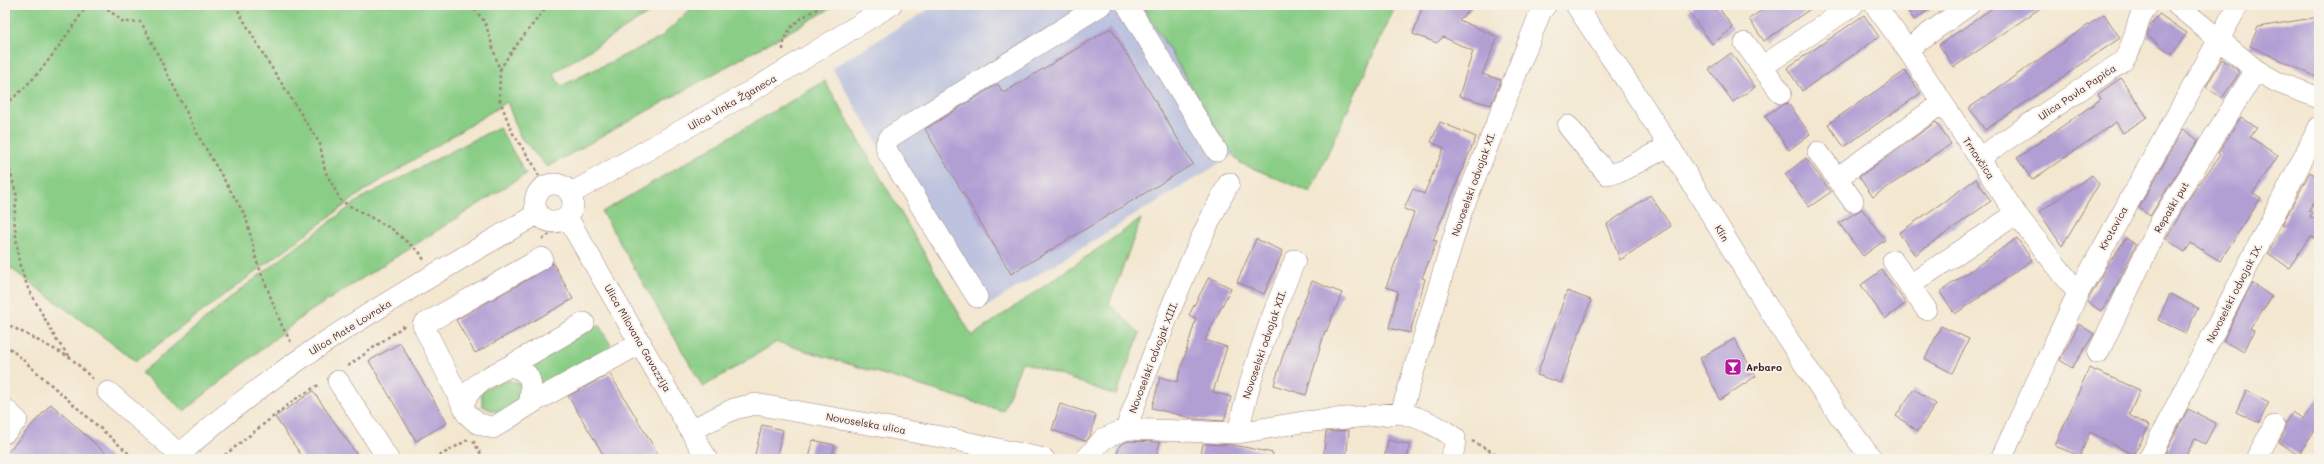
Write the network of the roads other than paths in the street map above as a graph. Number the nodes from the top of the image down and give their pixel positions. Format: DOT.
graph roads {
  1 [pos="891,5"];
  2 [pos="1101,5"];
  3 [pos="1128,5"];
  4 [pos="1546,5"];
  5 [pos="1576,5"];
  6 [pos="1853,5"];
  7 [pos="1875,5"];
  8 [pos="1970,5"];
  9 [pos="2148,5"];
  10 [pos="2177,5"];
  11 [pos="2238,5"];
  12 [pos="2218,40"];
  13 [pos="1745,43"];
  14 [pos="1906,49"];
  15 [pos="1762,66"];
  16 [pos="2256,70"];
  17 [pos="1780,93"];
  18 [pos="2319,98"];
  19 [pos="1942,103"];
  20 [pos="1568,126"];
  21 [pos="2319,127"];
  22 [pos="1669,146"];
  23 [pos="1217,151"];
  24 [pos="1818,152"];
  25 [pos="1979,158"];
  26 [pos="1836,178"];
  27 [pos="1229,183"];
  28 [pos="570,194"];
  29 [pos="1853,201"];
  30 [pos="537,214"];
  31 [pos="2016,214"];
  32 [pos="567,217"];
  33 [pos="542,258"];
  34 [pos="1295,260"];
  35 [pos="1893,261"];
  36 [pos="1910,285"];
  37 [pos="2078,293"];
  38 [pos="978,297"];
  39 [pos="1926,309"];
  40 [pos="584,323"];
  41 [pos="641,343"];
  42 [pos="2098,353"];
  43 [pos="510,366"];
  44 [pos="338,381"];
  45 [pos="108,392"];
  46 [pos="529,405"];
  47 [pos="463,406"];
  48 [pos="5,409"];
  49 [pos="1401,413"];
  50 [pos="2274,426"];
  51 [pos="1126,428"];
  52 [pos="692,430"];
  53 [pos="5,433"];
  54 [pos="1238,433"];
  55 [pos="180,458"];
  56 [pos="388,459"];
  57 [pos="707,459"];
  58 [pos="1044,459"];
  59 [pos="1086,459"];
  60 [pos="1450,459"];
  61 [pos="1872,459"];
  62 [pos="2001,459"];
  63 [pos="2149,459"];
  64 [pos="2256,459"];
  1 -- 28 [label="street, Ulica Vinka Žganeca"];
  2 -- 38 [label="street"];
  3 -- 23 [label="street"];
  4 -- 49 [label="street, Novoselski odvojak XI."];
  5 -- 22 [label="street, Klin"];
  6 -- 15 [label="street"];
  7 -- 14 [label="street, Trnovčica"];
  8 -- 14 [label="street"];
  9 -- 25 [label="street, Ulica Pavla Papića"];
  10 -- 12 [label="street"];
  11 -- 12 [label="street, Krotovica"];
  12 -- 16 [label="street"];
  12 -- 37 [label="street, Krotovica"];
  13 -- 15 [label="street"];
  14 -- 19 [label="street, Trnovčica"];
  15 -- 17 [label="street"];
  16 -- 18 [label="street"];
  16 -- 42 [label="street, Repaški put"];
  19 -- 25 [label="street, Trnovčica"];
  19 -- 26 [label="street"];
  20 -- 22 [label="street"];
  21 -- 63 [label="street, Novoselski odvojak IX."];
  22 -- 61 [label="street, Klin"];
  24 -- 26 [label="street"];
  25 -- 31 [label="street, Trnovčica"];
  26 -- 29 [label="street"];
  27 -- 51 [label="street, Novoselski odvojak XIII."];
  28 -- 30 [label="street"];
  28 -- 32 [label="street"];
  30 -- 32 [label="street"];
  30 -- 55 [label="street, Ulica Mate Lovraka"];
  31 -- 36 [label="street"];
  31 -- 37 [label="street, Trnovčica"];
  32 -- 41 [label="street, Ulica Milovana Gavazzija"];
  33 -- 47 [label="street"];
  34 -- 54 [label="street, Novoselski odvojak XII."];
  35 -- 36 [label="street"];
  36 -- 39 [label="street"];
  37 -- 62 [label="street, Krotovica"];
  40 -- 43 [label="street"];
  41 -- 46 [label="street"];
  41 -- 52 [label="street, Ulica Milovana Gavazzija"];
  43 -- 46 [label="street"];
  43 -- 47 [label="street"];
  44 -- 56 [label="street"];
  45 -- 55 [label="street"];
  46 -- 47 [label="street"];
  48 -- 53 [label="street"];
  49 -- 54 [label="street"];
  49 -- 60 [label="street"];
  50 -- 64 [label="street"];
  51 -- 54 [label="street, Novoselski odvojak XIII."];
  51 -- 59 [label="street"];
  52 -- 57 [label="street, Ulica Milovana Gavazzija"];
  52 -- 58 [label="street, Novoselska ulica"];
}
